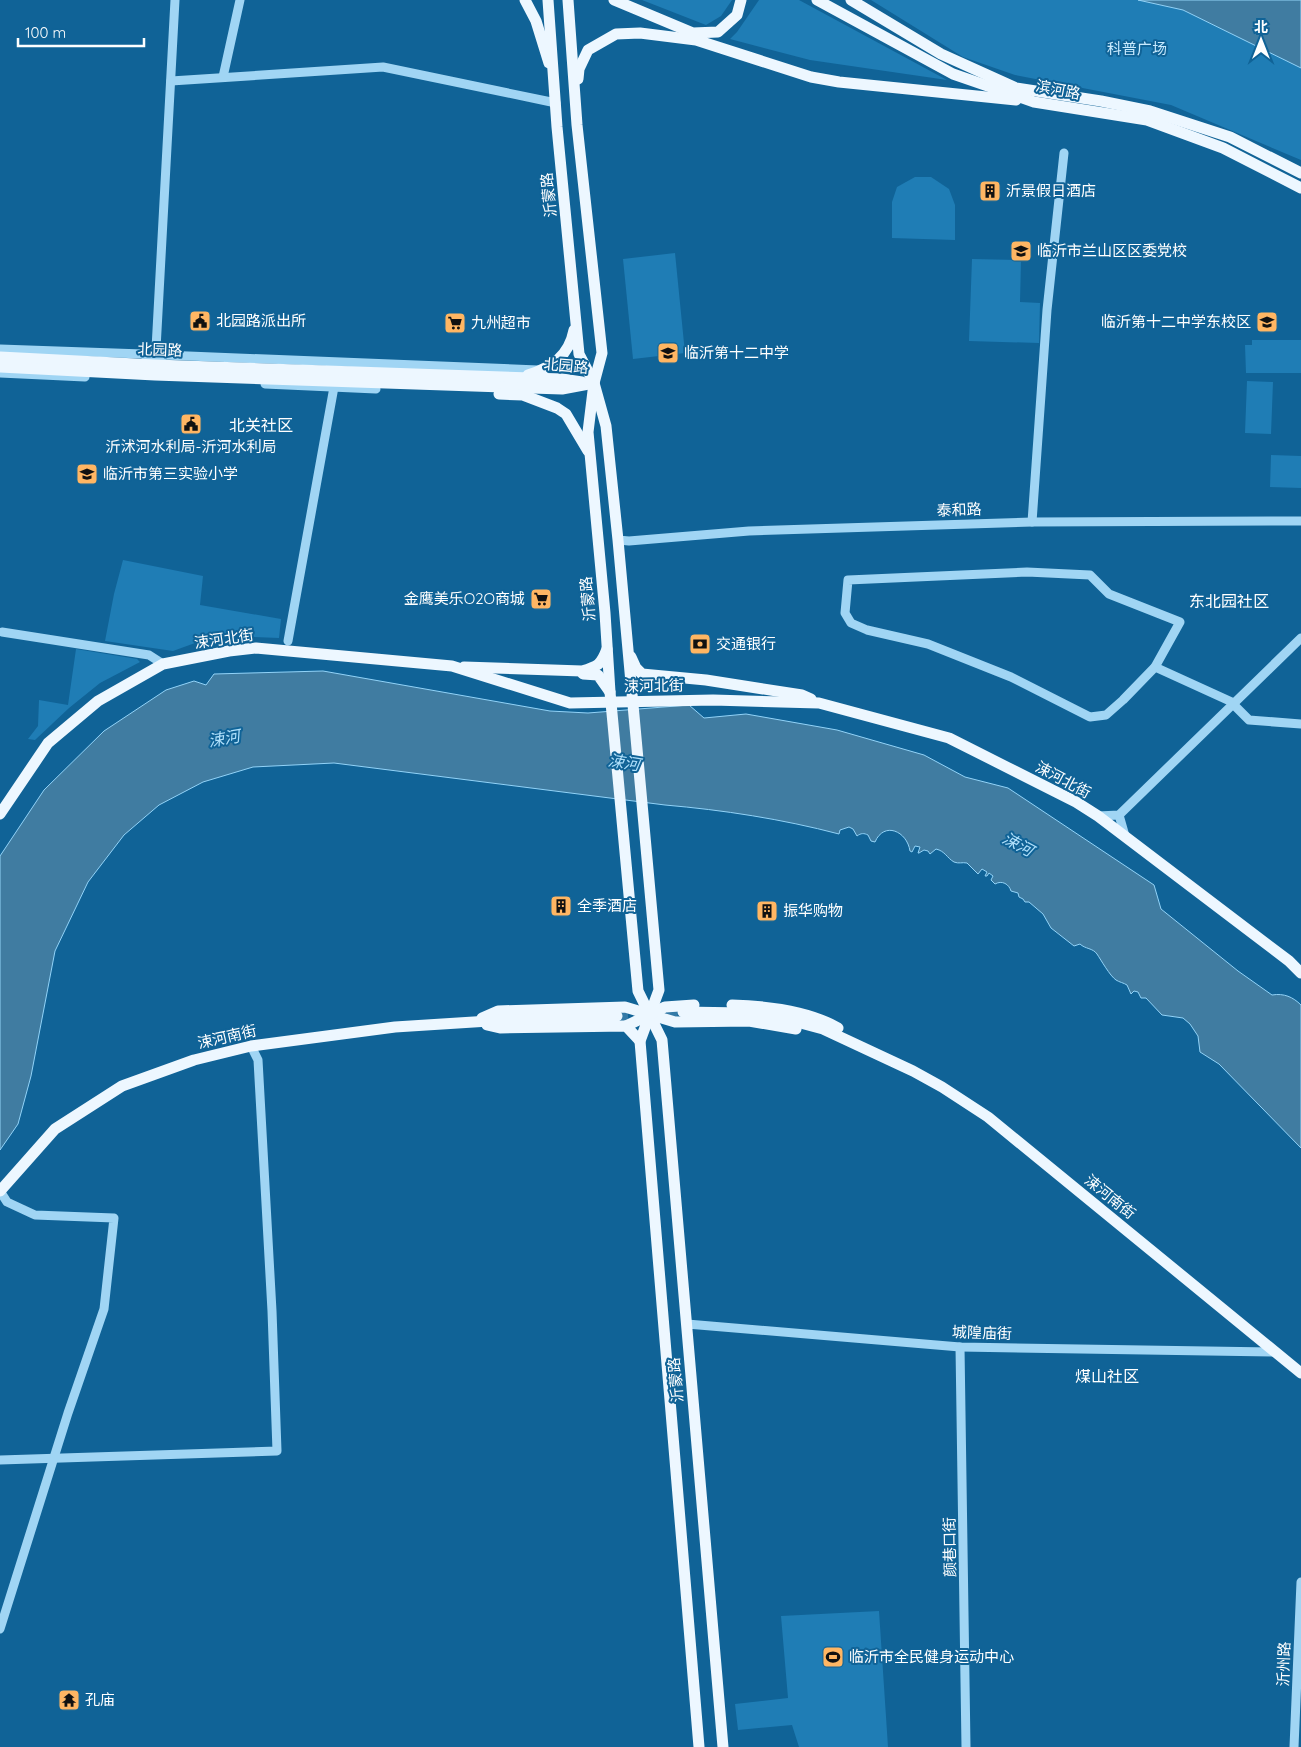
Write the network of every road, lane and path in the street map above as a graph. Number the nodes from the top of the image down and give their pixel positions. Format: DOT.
graph roads {
  1 [pos="174,0"];
  2 [pos="240,0"];
  3 [pos="525,0"];
  4 [pos="548,0"];
  5 [pos="568,0"];
  6 [pos="614,0"];
  7 [pos="741,0"];
  8 [pos="817,0"];
  9 [pos="851,0"];
  10 [pos="223,78"];
  11 [pos="171,81"];
  12 [pos="555,83"];
  13 [pos="1034,102"];
  14 [pos="556,103"];
  15 [pos="576,103"];
  16 [pos="1064,153"];
  17 [pos="1301,173"];
  18 [pos="1301,188"];
  19 [pos="576,321"];
  20 [pos="0,349"];
  21 [pos="0,358"];
  22 [pos="0,367"];
  23 [pos="155,370"];
  24 [pos="540,371"];
  25 [pos="0,373"];
  26 [pos="519,378"];
  27 [pos="366,382"];
  28 [pos="594,383"];
  29 [pos="334,387"];
  30 [pos="376,389"];
  31 [pos="590,454"];
  32 [pos="1301,521"];
  33 [pos="1032,522"];
  34 [pos="618,540"];
  35 [pos="2,632"];
  36 [pos="1301,638"];
  37 [pos="288,640"];
  38 [pos="608,647"];
  39 [pos="628,651"];
  40 [pos="163,664"];
  41 [pos="452,666"];
  42 [pos="1155,667"];
  43 [pos="514,686"];
  44 [pos="632,690"];
  45 [pos="610,692"];
  46 [pos="713,700"];
  47 [pos="819,703"];
  48 [pos="1233,703"];
  49 [pos="1301,724"];
  50 [pos="0,814"];
  51 [pos="1119,815"];
  52 [pos="1098,816"];
  53 [pos="1125,836"];
  54 [pos="1301,973"];
  55 [pos="659,990"];
  56 [pos="678,1009"];
  57 [pos="649,1014"];
  58 [pos="617,1016"];
  59 [pos="473,1021"];
  60 [pos="675,1022"];
  61 [pos="626,1026"];
  62 [pos="662,1040"];
  63 [pos="640,1041"];
  64 [pos="251,1046"];
  65 [pos="890,1060"];
  66 [pos="0,1191"];
  67 [pos="687,1324"];
  68 [pos="960,1347"];
  69 [pos="1276,1352"];
  70 [pos="1301,1373"];
  71 [pos="54,1459"];
  72 [pos="0,1460"];
  73 [pos="1301,1582"];
  74 [pos="0,1629"];
  75 [pos="698,1747"];
  76 [pos="723,1747"];
  77 [pos="966,1747"];
  78 [pos="1294,1747"];
  1 -- 11 [label="street"];
  2 -- 10 [label="street"];
  3 -- 12 [label="main road"];
  4 -- 12 [label="main road, 沂蒙路"];
  5 -- 15 [label="main road, 沂蒙路"];
  6 -- 7 [label="main road"];
  8 -- 13 [label="main road, 滨河路"];
  9 -- 17 [label="main road, 滨河路"];
  10 -- 11 [label="street"];
  10 -- 14 [label="street"];
  11 -- 23 [label="street"];
  12 -- 14 [label="main road, 沂蒙路"];
  13 -- 15 [label="main road"];
  13 -- 18 [label="main road, 滨河路"];
  14 -- 19 [label="main road, 沂蒙路"];
  15 -- 28 [label="main road, 沂蒙路"];
  16 -- 33 [label="street"];
  19 -- 24 [label="main road"];
  19 -- 28 [label="main road, 沂蒙路"];
  20 -- 23 [label="street"];
  21 -- 23 [label="main road, 北园路"];
  22 -- 23 [label="main road, 北园路"];
  23 -- 24 [label="street"];
  23 -- 26 [label="main road, 北园路"];
  23 -- 27 [label="main road, 北园路"];
  24 -- 26 [label="main road"];
  25 -- 29 [label="street"];
  26 -- 28 [label="main road, 北园路"];
  27 -- 28 [label="main road, 北园路"];
  27 -- 30 [label="main road"];
  28 -- 31 [label="main road, 沂蒙路"];
  28 -- 34 [label="main road, 沂蒙路"];
  29 -- 30 [label="street"];
  29 -- 37 [label="street"];
  30 -- 31 [label="main road"];
  31 -- 38 [label="main road, 沂蒙路"];
  32 -- 33 [label="street, 泰和路"];
  33 -- 34 [label="street, 泰和路"];
  34 -- 39 [label="main road, 沂蒙路"];
  35 -- 40 [label="street"];
  36 -- 48 [label="street"];
  38 -- 41 [label="main road"];
  38 -- 45 [label="main road, 沂蒙路"];
  39 -- 44 [label="main road, 沂蒙路"];
  39 -- 47 [label="main road"];
  40 -- 41 [label="main road, 涑河北街"];
  40 -- 50 [label="main road, 涑河北街"];
  41 -- 43 [label="main road, 涑河北街"];
  42 -- 42 [label="street"];
  42 -- 48 [label="street"];
  43 -- 45 [label="main road"];
  43 -- 46 [label="main road, 涑河北街"];
  44 -- 46 [label="main road"];
  44 -- 55 [label="main road, 沂蒙路"];
  45 -- 57 [label="main road, 沂蒙路"];
  46 -- 47 [label="main road, 涑河北街"];
  47 -- 52 [label="main road, 涑河北街"];
  48 -- 49 [label="street"];
  48 -- 51 [label="street"];
  51 -- 52 [label="street"];
  51 -- 53 [label="street"];
  52 -- 53 [label="main road, 涑河北街"];
  53 -- 54 [label="main road, 涑河北街"];
  55 -- 56 [label="main road"];
  55 -- 57 [label="main road, 沂蒙路"];
  56 -- 57 [label="main road"];
  56 -- 65 [label="main road"];
  57 -- 59 [label="main road"];
  57 -- 60 [label="main road"];
  57 -- 61 [label="main road"];
  57 -- 62 [label="main road, 沂蒙路"];
  57 -- 63 [label="main road, 沂蒙路"];
  58 -- 59 [label="main road, 涑河南街"];
  59 -- 61 [label="main road"];
  59 -- 64 [label="main road, 涑河南街"];
  60 -- 62 [label="main road"];
  60 -- 65 [label="main road"];
  61 -- 63 [label="main road"];
  62 -- 67 [label="main road, 沂蒙路"];
  63 -- 75 [label="main road, 沂蒙路"];
  64 -- 66 [label="main road, 涑河南街"];
  64 -- 71 [label="street"];
  65 -- 69 [label="main road, 涑河南街"];
  66 -- 71 [label="street"];
  67 -- 68 [label="street, 城隍庙街"];
  67 -- 76 [label="main road, 沂蒙路"];
  68 -- 69 [label="street, 城隍庙街"];
  68 -- 77 [label="street, 颜巷口街"];
  69 -- 70 [label="main road, 涑河南街"];
  71 -- 72 [label="street"];
  71 -- 74 [label="street"];
  73 -- 78 [label="street, 沂州路"];
}
